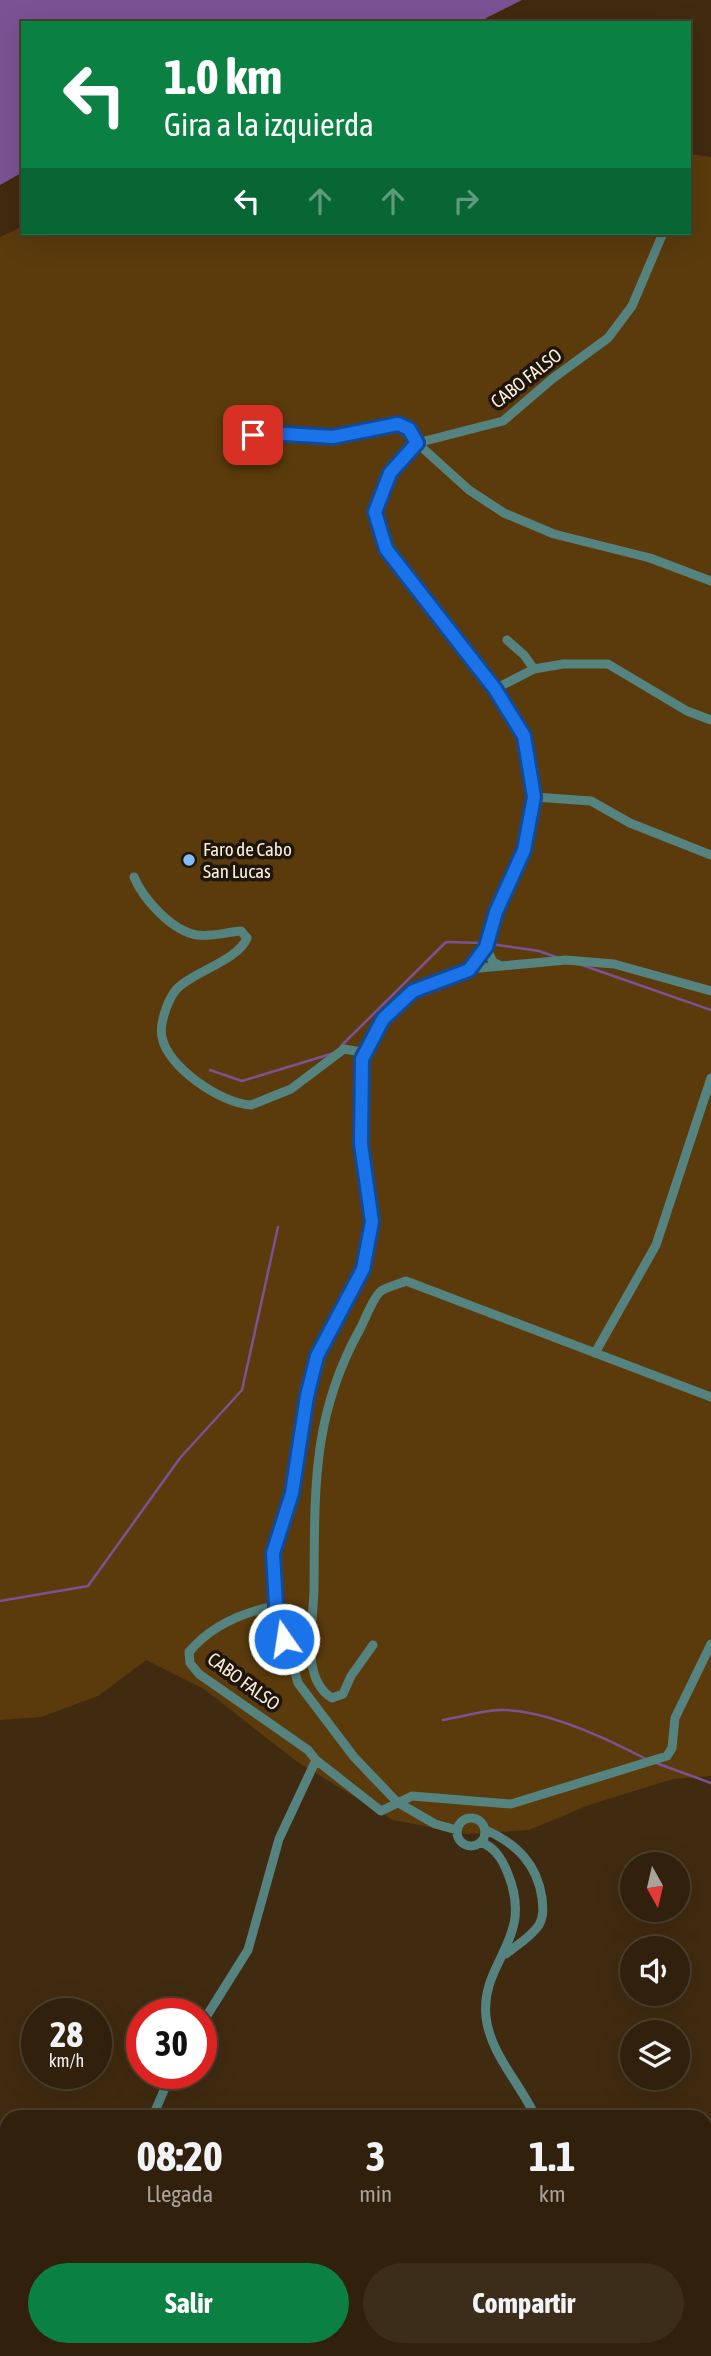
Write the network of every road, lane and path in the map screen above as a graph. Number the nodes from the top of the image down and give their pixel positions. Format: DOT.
graph roads {
  1 [pos="662,235"];
  2 [pos="237,437"];
  3 [pos="417,443"];
  4 [pos="711,580"];
  5 [pos="508,640"];
  6 [pos="534,669"];
  7 [pos="495,689"];
  8 [pos="711,720"];
  9 [pos="534,797"];
  10 [pos="711,855"];
  11 [pos="134,877"];
  12 [pos="486,947"];
  13 [pos="501,966"];
  14 [pos="469,970"];
  15 [pos="711,991"];
  16 [pos="362,1059"];
  17 [pos="711,1078"];
  18 [pos="595,1353"];
  19 [pos="711,1397"];
  20 [pos="276,1606"];
  21 [pos="711,1644"];
  22 [pos="373,1645"];
  23 [pos="316,1760"];
  24 [pos="397,1802"];
  25 [pos="457,1830"];
  26 [pos="485,1830"];
  27 [pos="481,1842"];
  28 [pos="517,1848"];
  29 [pos="502,1860"];
  30 [pos="511,1933"];
  31 [pos="527,1939"];
  32 [pos="506,1954"];
  33 [pos="217,1999"];
  34 [pos="165,2089"];
  35 [pos="155,2110"];
  36 [pos="531,2110"];
  1 -- 3 [label="street, CABO FALSO"];
  2 -- 3 [label="street"];
  3 -- 4 [label="street"];
  3 -- 7 [label="street"];
  5 -- 6 [label="street"];
  6 -- 7 [label="street"];
  6 -- 8 [label="street"];
  7 -- 9 [label="street"];
  9 -- 10 [label="street"];
  9 -- 12 [label="street"];
  11 -- 16 [label="street"];
  12 -- 13 [label="street"];
  12 -- 14 [label="street"];
  13 -- 14 [label="street"];
  13 -- 15 [label="street"];
  14 -- 16 [label="street"];
  16 -- 20 [label="street"];
  17 -- 18 [label="street"];
  18 -- 19 [label="street"];
  18 -- 22 [label="street"];
  20 -- 23 [label="street, CABO FALSO"];
  20 -- 24 [label="street"];
  21 -- 24 [label="street"];
  23 -- 24 [label="street"];
  23 -- 33 [label="street"];
  24 -- 25 [label="street"];
  25 -- 26 [label="street"];
  25 -- 27 [label="street"];
  26 -- 27 [label="street"];
  26 -- 28 [label="street"];
  27 -- 29 [label="street"];
  28 -- 29 [label="street"];
  28 -- 31 [label="street"];
  29 -- 30 [label="street"];
  30 -- 31 [label="street"];
  30 -- 32 [label="street"];
  31 -- 32 [label="street"];
  32 -- 36 [label="street"];
  34 -- 35 [label="street"];
}
